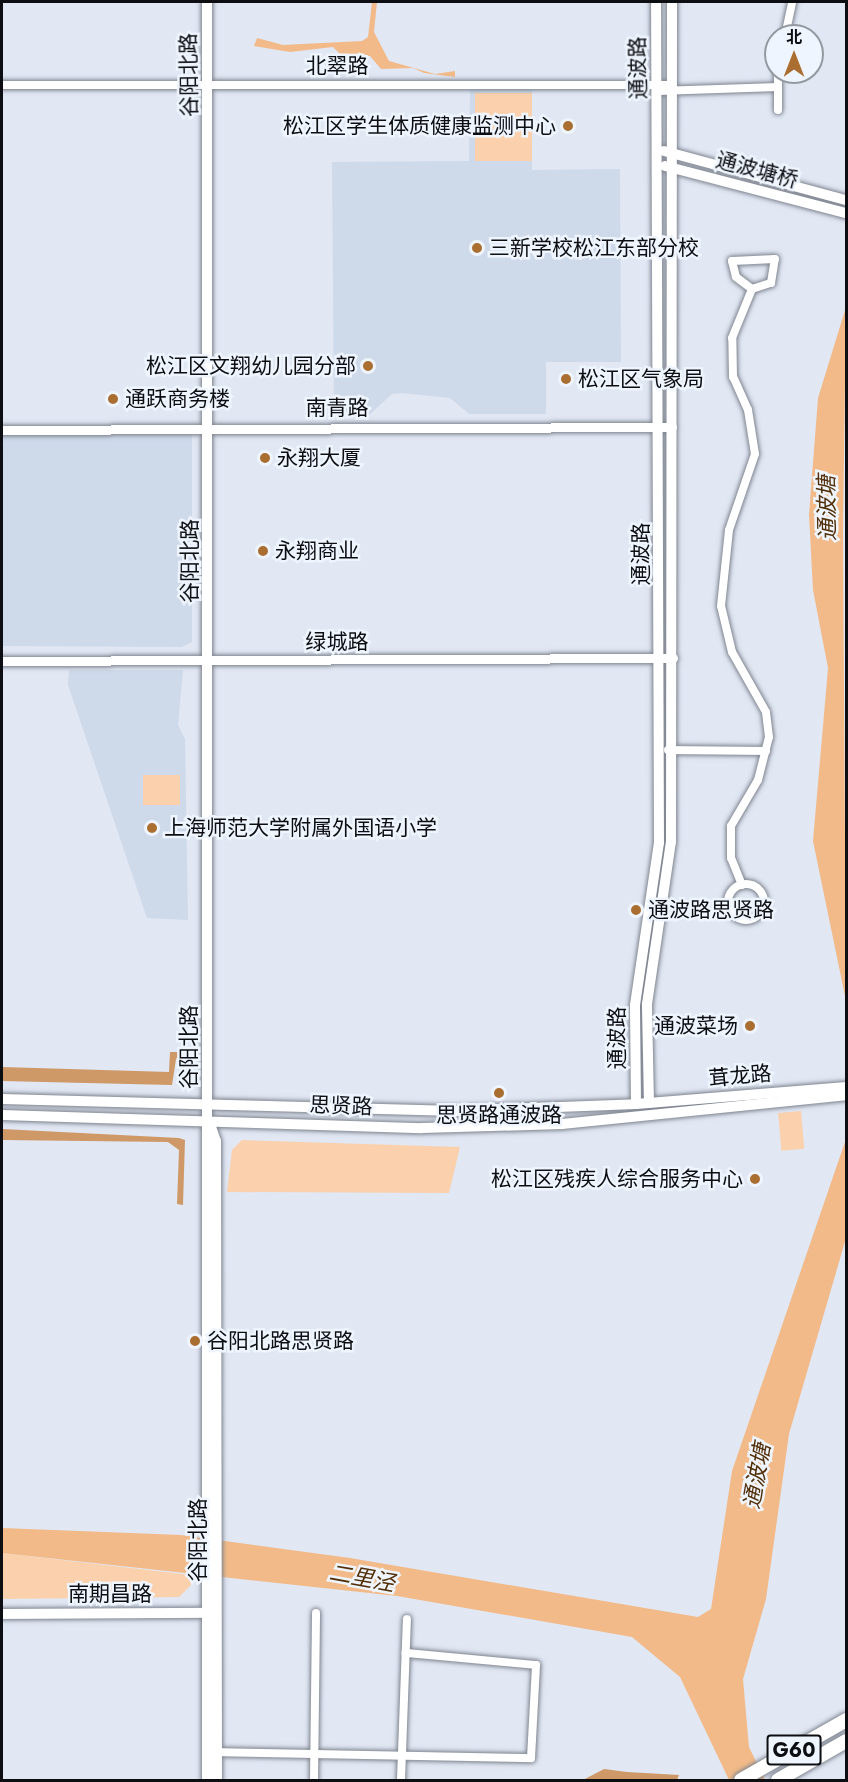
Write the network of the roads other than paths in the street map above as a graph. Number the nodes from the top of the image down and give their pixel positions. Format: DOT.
graph roads {
  1 [pos="207,2"];
  2 [pos="656,2"];
  3 [pos="672,2"];
  4 [pos="792,2"];
  5 [pos="787,24"];
  6 [pos="209,84"];
  7 [pos="2,85"];
  8 [pos="778,87"];
  9 [pos="658,88"];
  10 [pos="672,88"];
  11 [pos="778,110"];
  12 [pos="658,149"];
  13 [pos="670,153"];
  14 [pos="658,164"];
  15 [pos="670,167"];
  16 [pos="846,200"];
  17 [pos="846,213"];
  18 [pos="752,289"];
  19 [pos="210,426"];
  20 [pos="660,427"];
  21 [pos="672,427"];
  22 [pos="2,430"];
  23 [pos="660,658"];
  24 [pos="673,658"];
  25 [pos="210,660"];
  26 [pos="2,661"];
  27 [pos="660,750"];
  28 [pos="672,750"];
  29 [pos="766,751"];
  30 [pos="742,885"];
  31 [pos="846,1087"];
  32 [pos="846,1095"];
  33 [pos="2,1100"];
  34 [pos="650,1103"];
  35 [pos="209,1105"];
  36 [pos="677,1105"];
  37 [pos="637,1109"];
  38 [pos="2,1115"];
  39 [pos="209,1120"];
  40 [pos="206,1613"];
  41 [pos="218,1613"];
  42 [pos="316,1613"];
  43 [pos="2,1614"];
  44 [pos="407,1619"];
  45 [pos="406,1653"];
  46 [pos="846,1720"];
  47 [pos="846,1741"];
  48 [pos="212,1751"];
  49 [pos="314,1754"];
  50 [pos="402,1756"];
  51 [pos="207,1780"];
  52 [pos="217,1780"];
  53 [pos="314,1780"];
  54 [pos="401,1780"];
  55 [pos="741,1780"];
  56 [pos="778,1780"];
  1 -- 6 [label="main road, 谷阳北路"];
  2 -- 9 [label="main road, 通波路"];
  3 -- 10 [label="main road, 通波路"];
  4 -- 5 [label="street"];
  6 -- 7 [label="street, 北翠路"];
  6 -- 9 [label="street, 北翠路"];
  6 -- 19 [label="main road, 谷阳北路"];
  8 -- 10 [label="street, 北翠路"];
  8 -- 11 [label="street"];
  9 -- 10 [label="street, 北翠路"];
  9 -- 12 [label="main road, 通波路"];
  10 -- 13 [label="main road, 通波路"];
  12 -- 13 [label="main road"];
  12 -- 14 [label="main road, 通波路"];
  13 -- 15 [label="main road, 通波路"];
  13 -- 16 [label="main road"];
  14 -- 15 [label="main road, 通波塘桥"];
  14 -- 20 [label="main road, 通波路"];
  15 -- 17 [label="main road, 通波塘桥"];
  15 -- 21 [label="main road, 通波路"];
  18 -- 18 [label="street"];
  18 -- 29 [label="street"];
  19 -- 20 [label="street, 南青路"];
  19 -- 22 [label="street, 南青路"];
  19 -- 25 [label="main road, 谷阳北路"];
  20 -- 21 [label="street, 南青路"];
  20 -- 23 [label="main road, 通波路"];
  21 -- 24 [label="main road, 通波路"];
  23 -- 24 [label="street, 绿城路"];
  23 -- 25 [label="street, 绿城路"];
  23 -- 27 [label="main road, 通波路"];
  24 -- 28 [label="main road, 通波路"];
  25 -- 26 [label="street, 绿城路"];
  25 -- 35 [label="main road, 谷阳北路"];
  27 -- 28 [label="street"];
  27 -- 37 [label="main road, 通波路"];
  28 -- 29 [label="street"];
  28 -- 34 [label="main road, 通波路"];
  29 -- 30 [label="street"];
  30 -- 30 [label="street"];
  31 -- 36 [label="main road, 茸龙路"];
  32 -- 36 [label="main road, 茸龙路"];
  33 -- 35 [label="main road, 思贤路"];
  34 -- 36 [label="main road, 茸龙路"];
  34 -- 37 [label="main road, 茸龙路"];
  35 -- 37 [label="main road, 思贤路"];
  35 -- 39 [label="main road, 谷阳北路"];
  36 -- 37 [label="main road, 思贤路"];
  37 -- 39 [label="main road, 思贤路"];
  38 -- 39 [label="main road, 思贤路"];
  39 -- 40 [label="main road, 谷阳北路"];
  39 -- 41 [label="main road, 谷阳北路"];
  40 -- 41 [label="main road, 南期昌路"];
  40 -- 43 [label="main road, 南期昌路"];
  40 -- 48 [label="main road, 谷阳北路"];
  41 -- 48 [label="main road, 谷阳北路"];
  42 -- 49 [label="street"];
  44 -- 45 [label="street"];
  45 -- 50 [label="street"];
  45 -- 50 [label="street"];
  46 -- 55 [label="highway, G60"];
  47 -- 56 [label="highway, G60"];
  48 -- 49 [label="street"];
  48 -- 51 [label="main road, 谷阳北路"];
  48 -- 52 [label="main road, 谷阳北路"];
  49 -- 50 [label="street"];
  49 -- 53 [label="street"];
  50 -- 54 [label="street"];
}
